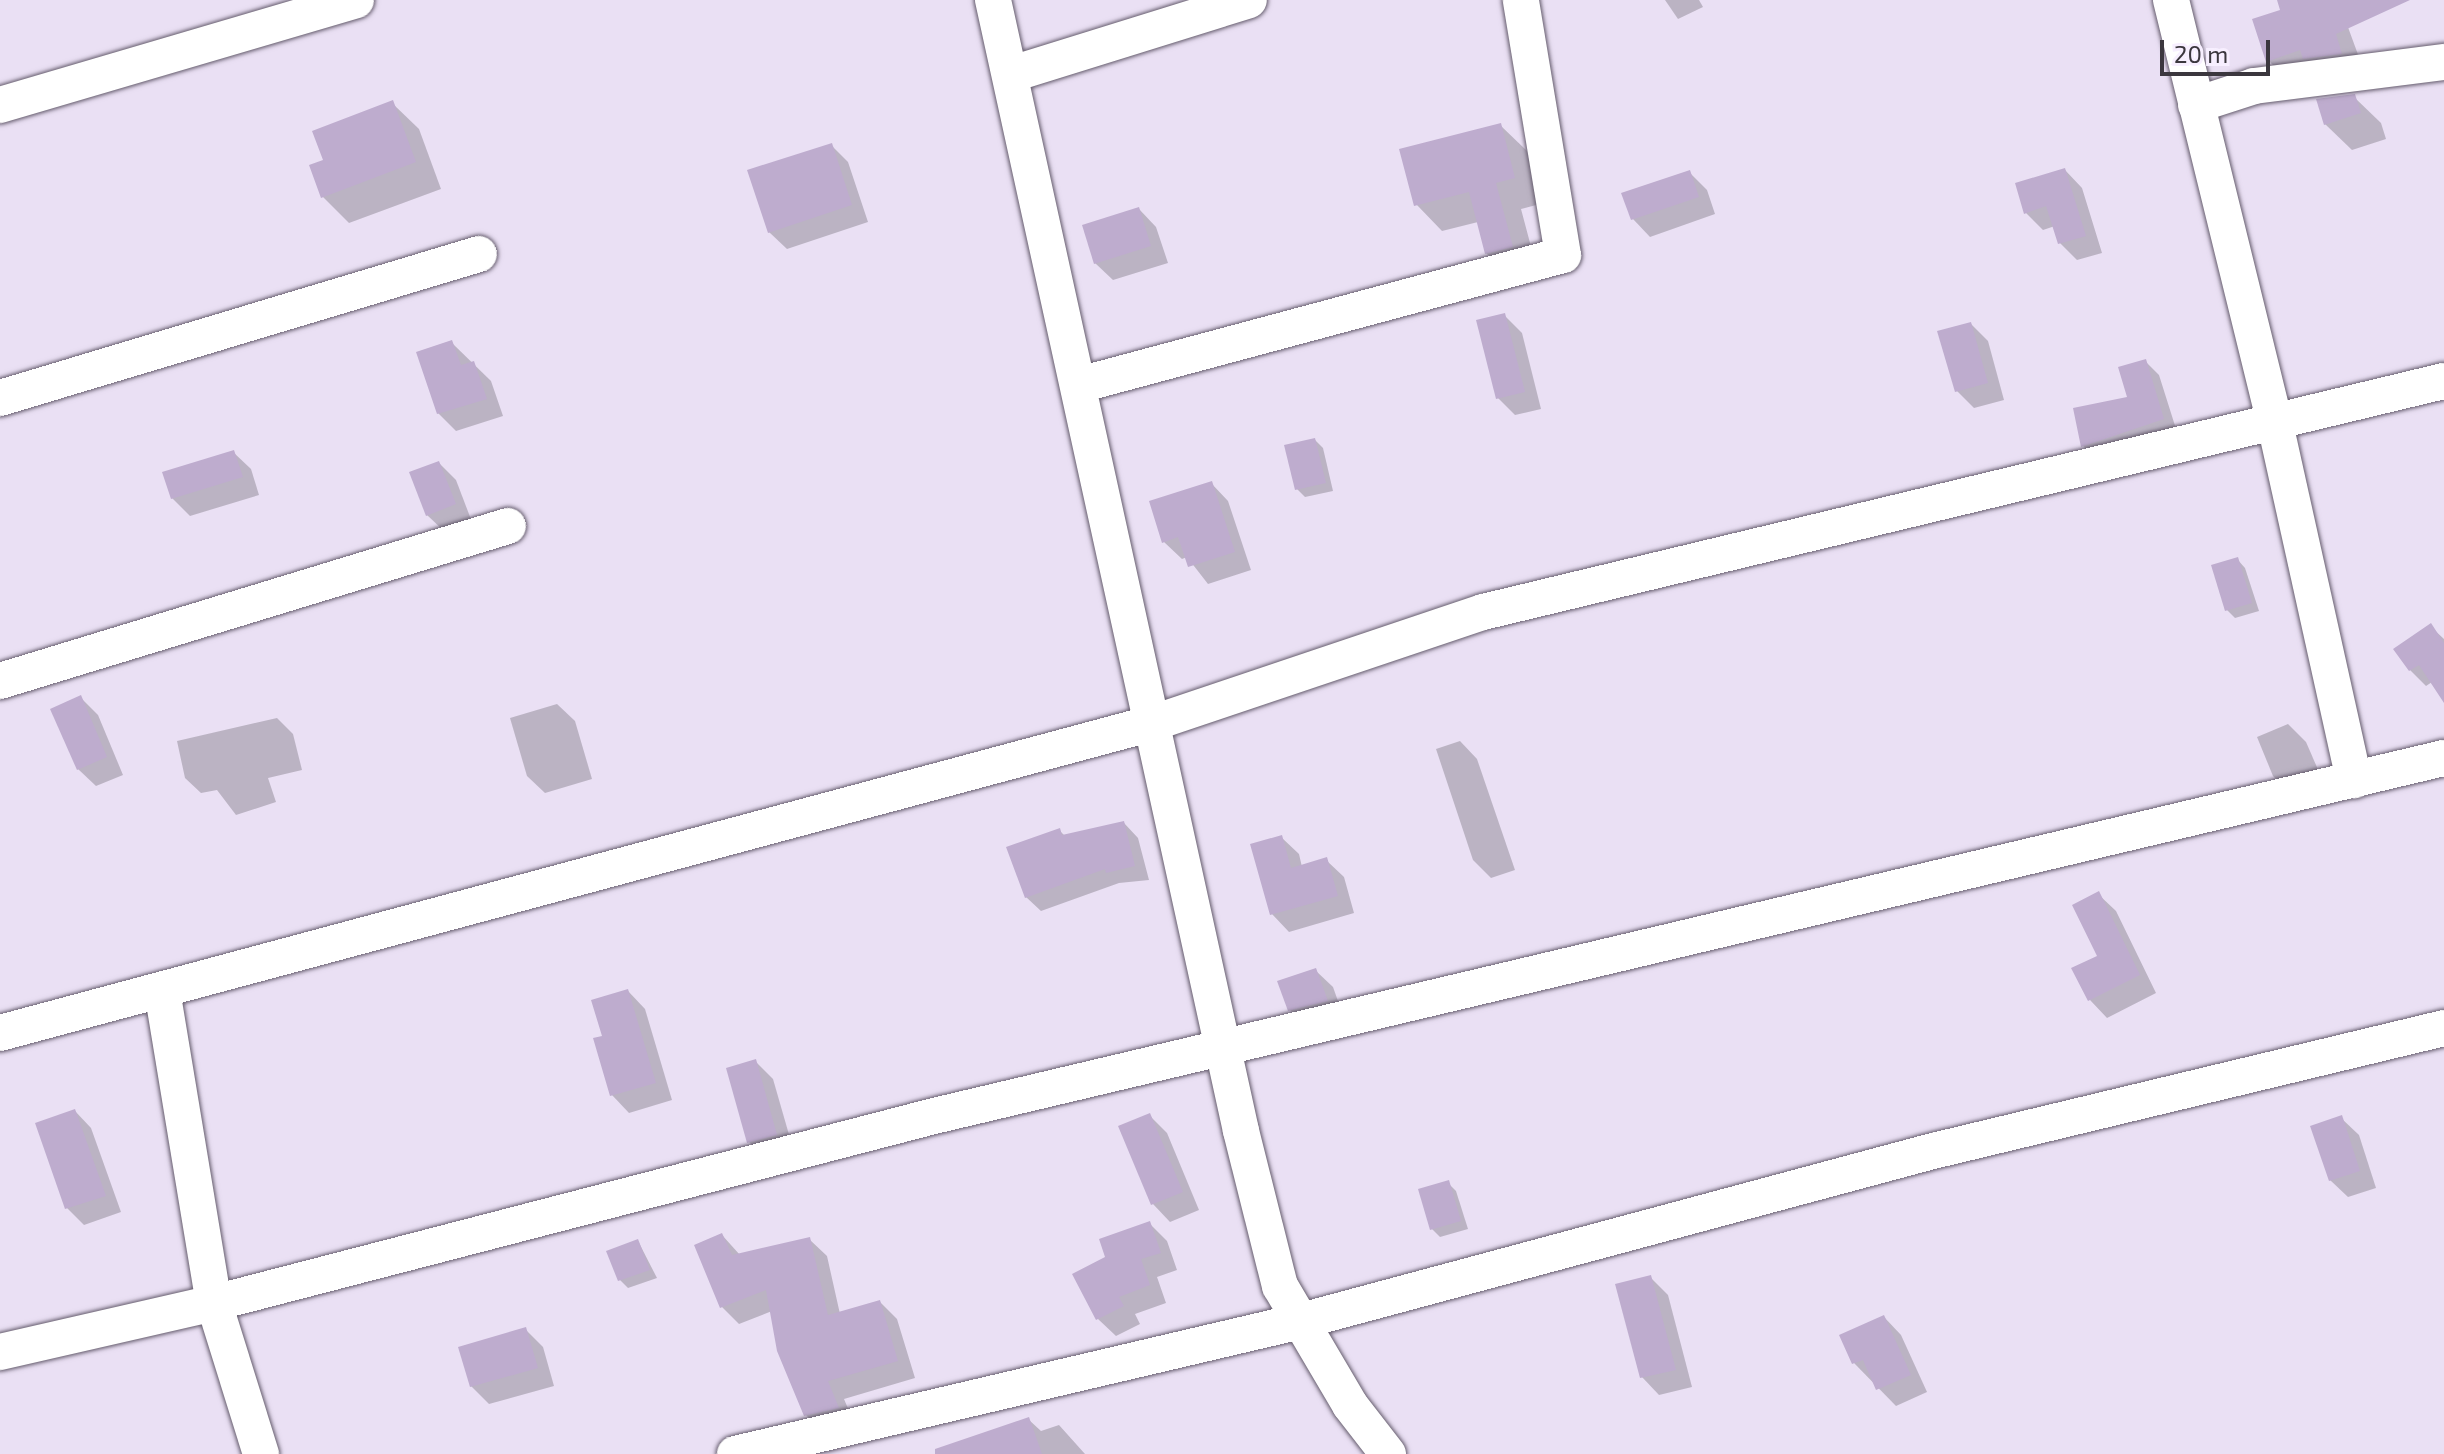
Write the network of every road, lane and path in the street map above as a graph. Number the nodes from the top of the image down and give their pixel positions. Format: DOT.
graph roads {
  1 [pos="356,0"];
  2 [pos="993,0"];
  3 [pos="1249,0"];
  4 [pos="1521,0"];
  5 [pos="2171,0"];
  6 [pos="2444,62"];
  7 [pos="1012,74"];
  8 [pos="0,105"];
  9 [pos="2196,105"];
  10 [pos="479,254"];
  11 [pos="2444,381"];
  12 [pos="1079,385"];
  13 [pos="0,398"];
  14 [pos="2274,419"];
  15 [pos="508,526"];
  16 [pos="0,681"];
  17 [pos="1153,723"];
  18 [pos="2444,758"];
  19 [pos="2354,780"];
  20 [pos="162,990"];
  21 [pos="2444,1028"];
  22 [pos="0,1033"];
  23 [pos="1223,1051"];
  24 [pos="214,1303"];
  25 [pos="1301,1321"];
  26 [pos="0,1352"];
  27 [pos="261,1454"];
  28 [pos="735,1454"];
  29 [pos="1388,1454"];
  1 -- 8 [label="street"];
  2 -- 7 [label="street"];
  3 -- 7 [label="street"];
  4 -- 12 [label="street"];
  5 -- 9 [label="street"];
  6 -- 9 [label="street"];
  7 -- 12 [label="street"];
  9 -- 14 [label="street"];
  10 -- 13 [label="street"];
  11 -- 14 [label="street"];
  12 -- 17 [label="street"];
  14 -- 17 [label="street"];
  14 -- 19 [label="street"];
  15 -- 16 [label="street"];
  17 -- 20 [label="street"];
  17 -- 23 [label="street"];
  18 -- 19 [label="street"];
  19 -- 23 [label="street"];
  20 -- 22 [label="street"];
  20 -- 24 [label="street"];
  21 -- 25 [label="street"];
  23 -- 24 [label="street"];
  23 -- 25 [label="street"];
  24 -- 26 [label="street"];
  24 -- 27 [label="street"];
  25 -- 28 [label="street"];
  25 -- 29 [label="street"];
}
